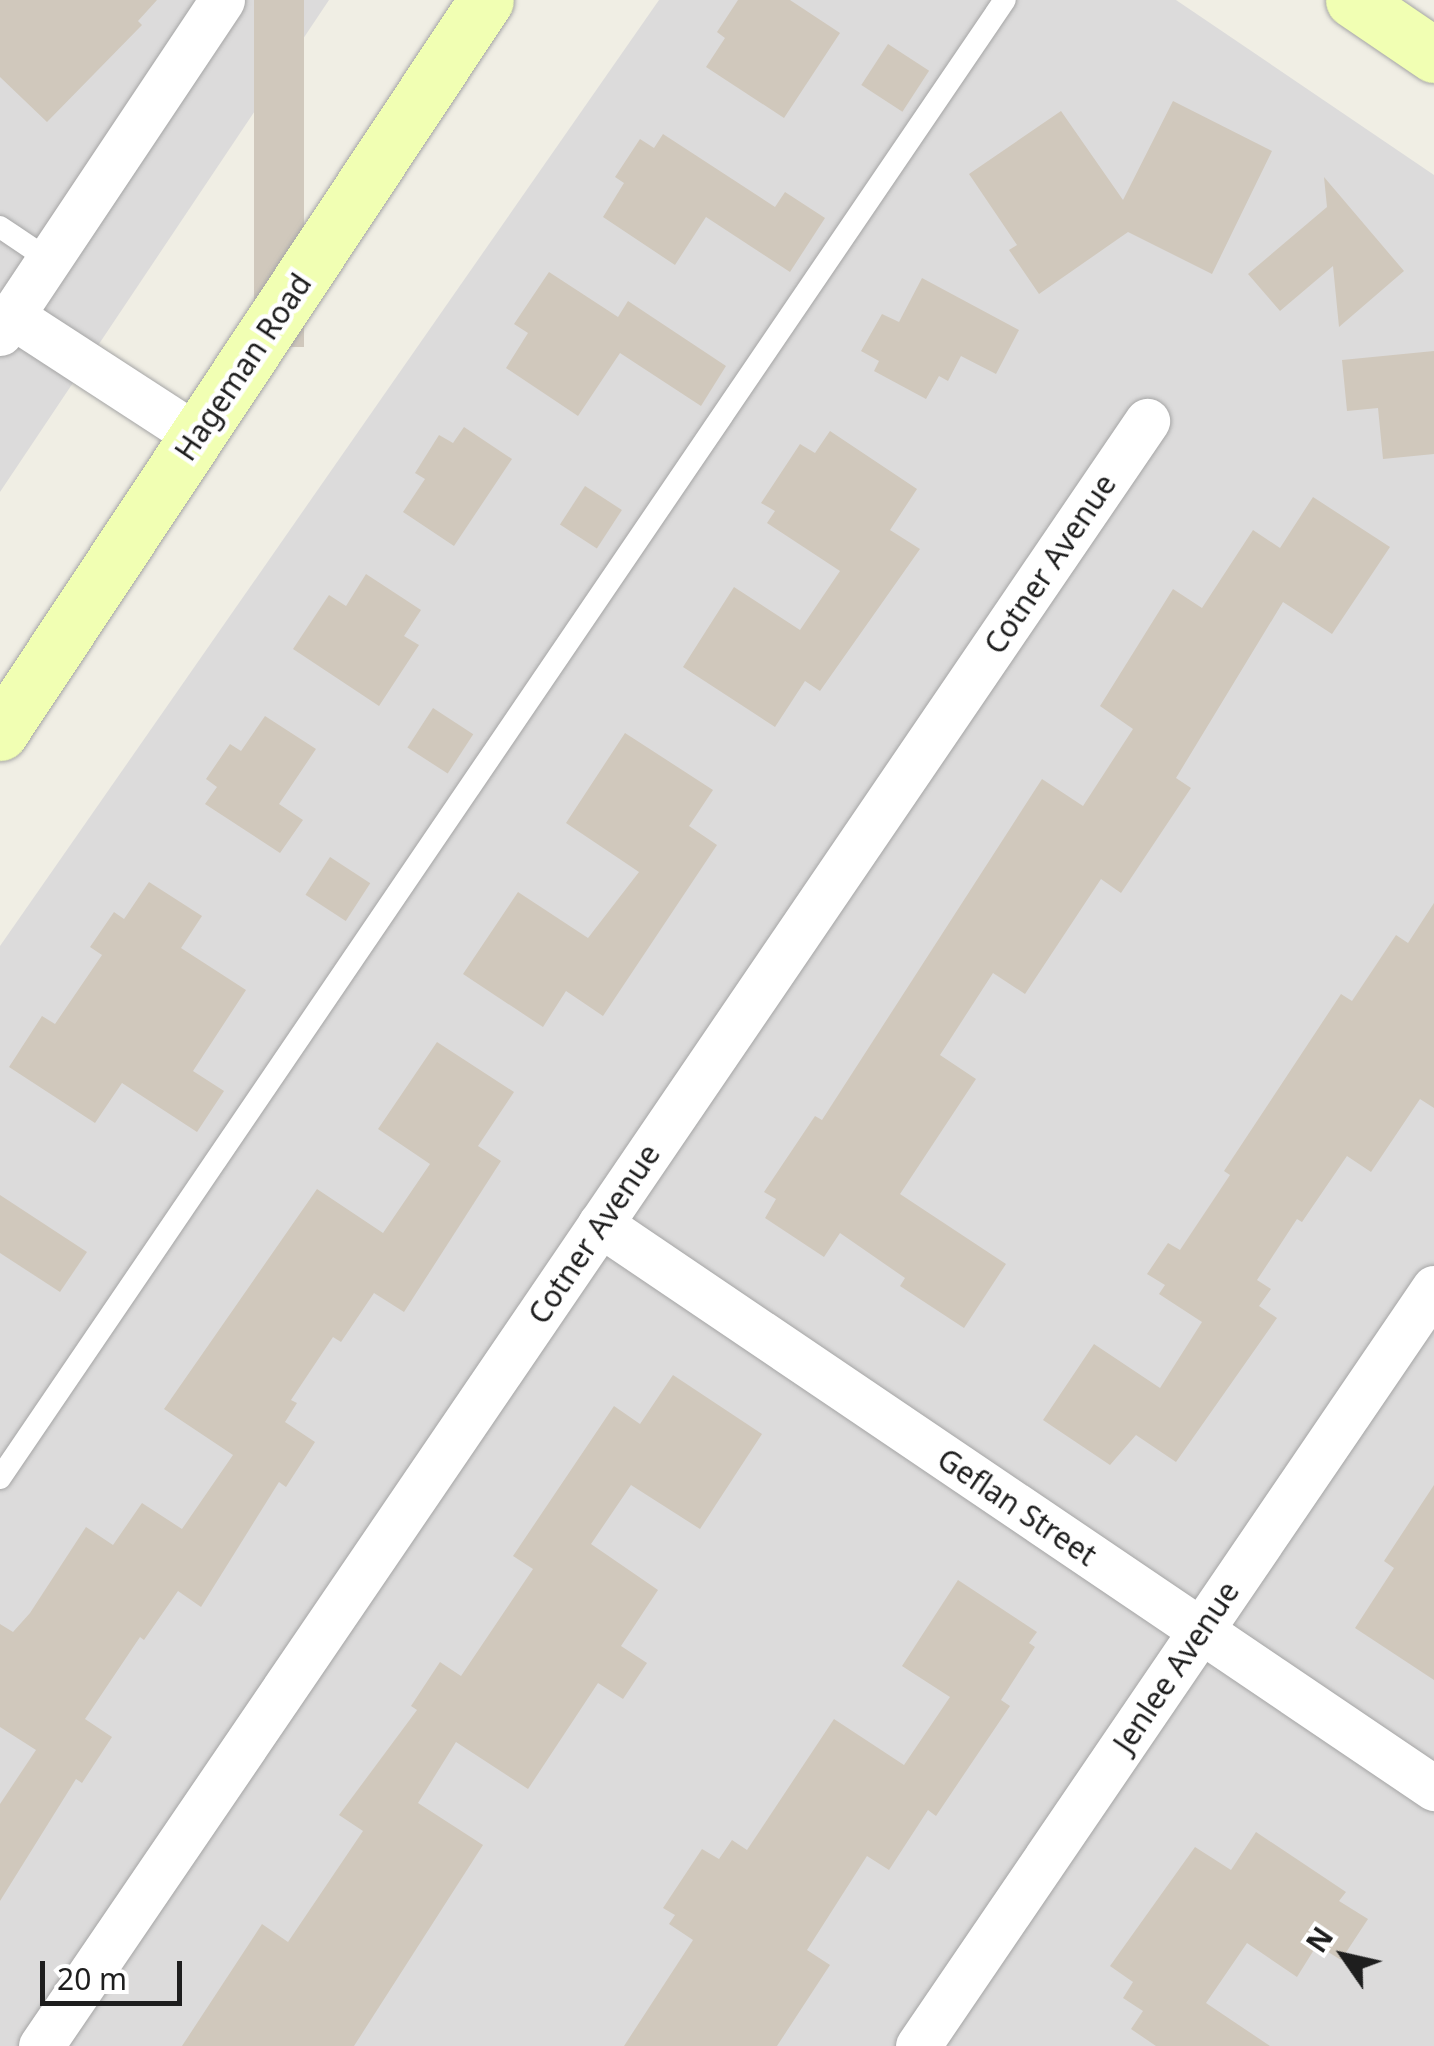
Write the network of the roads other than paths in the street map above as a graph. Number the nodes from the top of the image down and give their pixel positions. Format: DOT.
graph roads {
  1 [pos="222,0"];
  2 [pos="486,0"];
  3 [pos="1005,0"];
  4 [pos="1353,0"];
  5 [pos="1434,55"];
  6 [pos="0,227"];
  7 [pos="48,260"];
  8 [pos="6,325"];
  9 [pos="1147,421"];
  10 [pos="197,436"];
  11 [pos="0,733"];
  12 [pos="600,1224"];
  13 [pos="1434,1288"];
  14 [pos="0,1478"];
  15 [pos="1200,1631"];
  16 [pos="1434,1788"];
  17 [pos="42,2046"];
  18 [pos="918,2046"];
  1 -- 7 [label="street"];
  2 -- 10 [label="main road, Hageman Road"];
  3 -- 14 [label="lane"];
  4 -- 5 [label="main road"];
  6 -- 7 [label="lane"];
  7 -- 8 [label="street"];
  8 -- 10 [label="street"];
  9 -- 12 [label="street, Cotner Avenue"];
  10 -- 11 [label="main road, Hageman Road"];
  12 -- 15 [label="street, Geflan Street"];
  12 -- 17 [label="street, Cotner Avenue"];
  13 -- 15 [label="street, Jenlee Avenue"];
  15 -- 16 [label="street, Geflan Street"];
  15 -- 18 [label="street, Jenlee Avenue"];
}
